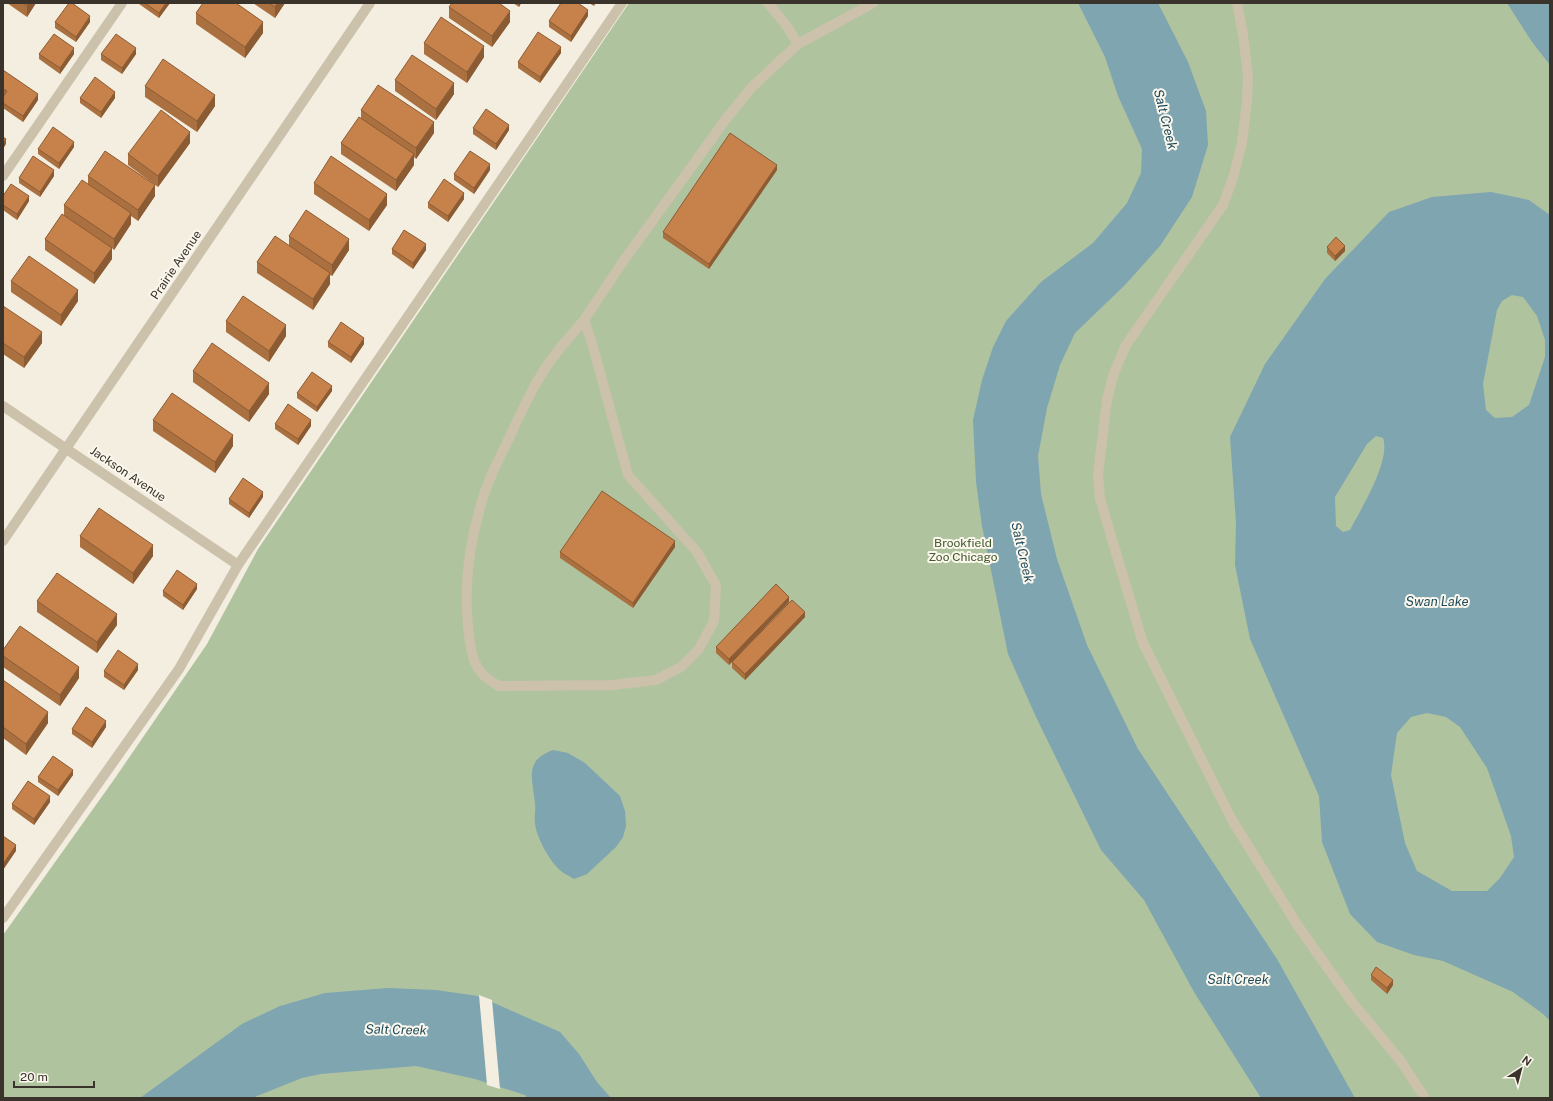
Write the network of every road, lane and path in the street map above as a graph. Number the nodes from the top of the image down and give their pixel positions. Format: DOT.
graph roads {
  1 [pos="122,3"];
  2 [pos="370,3"];
  3 [pos="622,3"];
  4 [pos="768,3"];
  5 [pos="873,3"];
  6 [pos="1237,3"];
  7 [pos="798,44"];
  8 [pos="3,176"];
  9 [pos="584,320"];
  10 [pos="3,406"];
  11 [pos="66,448"];
  12 [pos="3,541"];
  13 [pos="238,565"];
  14 [pos="3,918"];
  15 [pos="1425,1098"];
  1 -- 8 [label="street"];
  2 -- 11 [label="street, Prairie Avenue"];
  3 -- 13 [label="street"];
  4 -- 7 [label="street"];
  5 -- 7 [label="street"];
  6 -- 15 [label="street"];
  7 -- 9 [label="street"];
  9 -- 9 [label="street"];
  10 -- 11 [label="street, Jackson Avenue"];
  11 -- 12 [label="street, Prairie Avenue"];
  11 -- 13 [label="street, Jackson Avenue"];
  13 -- 14 [label="street"];
}
